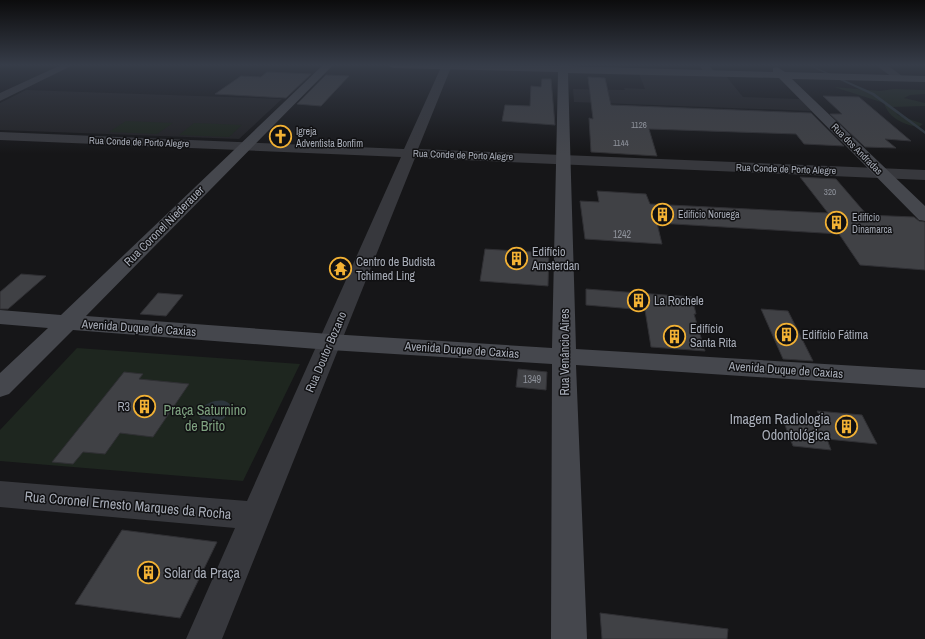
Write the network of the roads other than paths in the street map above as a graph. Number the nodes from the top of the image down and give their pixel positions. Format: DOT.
graph roads {
  1 [pos="296,95"];
  2 [pos="434,95"];
  3 [pos="563,95"];
  4 [pos="802,95"];
  5 [pos="0,136"];
  6 [pos="244,146"];
  7 [pos="410,153"];
  8 [pos="564,160"];
  9 [pos="881,173"];
  10 [pos="925,175"];
  11 [pos="925,216"];
  12 [pos="0,317"];
  13 [pos="66,322"];
  14 [pos="330,342"];
  15 [pos="564,356"];
  16 [pos="925,379"];
  17 [pos="0,388"];
  18 [pos="0,494"];
  19 [pos="257,516"];
  20 [pos="204,639"];
  21 [pos="569,639"];
  1 -- 6 [label="street, Rua Coronel Niederauer"];
  2 -- 7 [label="street, Rua Doutor Bozano"];
  3 -- 8 [label="street, Rua Venâncio Aires"];
  4 -- 9 [label="street, Rua dos Andradas"];
  5 -- 6 [label="street, Rua Conde de Porto Alegre"];
  6 -- 7 [label="street, Rua Conde de Porto Alegre"];
  6 -- 13 [label="street, Rua Coronel Niederauer"];
  7 -- 8 [label="street, Rua Conde de Porto Alegre"];
  7 -- 14 [label="street, Rua Doutor Bozano"];
  8 -- 9 [label="street, Rua Conde de Porto Alegre"];
  8 -- 15 [label="street, Rua Venâncio Aires"];
  9 -- 10 [label="street, Rua Conde de Porto Alegre"];
  9 -- 11 [label="street, Rua dos Andradas"];
  12 -- 13 [label="street, Avenida Duque de Caxias"];
  13 -- 14 [label="street, Avenida Duque de Caxias"];
  13 -- 17 [label="street, Rua Coronel Niederauer"];
  14 -- 15 [label="street, Avenida Duque de Caxias"];
  14 -- 19 [label="street, Rua Doutor Bozano"];
  15 -- 16 [label="street, Avenida Duque de Caxias"];
  15 -- 21 [label="street, Rua Venâncio Aires"];
  18 -- 19 [label="street, Rua Coronel Ernesto Marques da Rocha"];
  19 -- 20 [label="street, Rua Doutor Bozano"];
}
